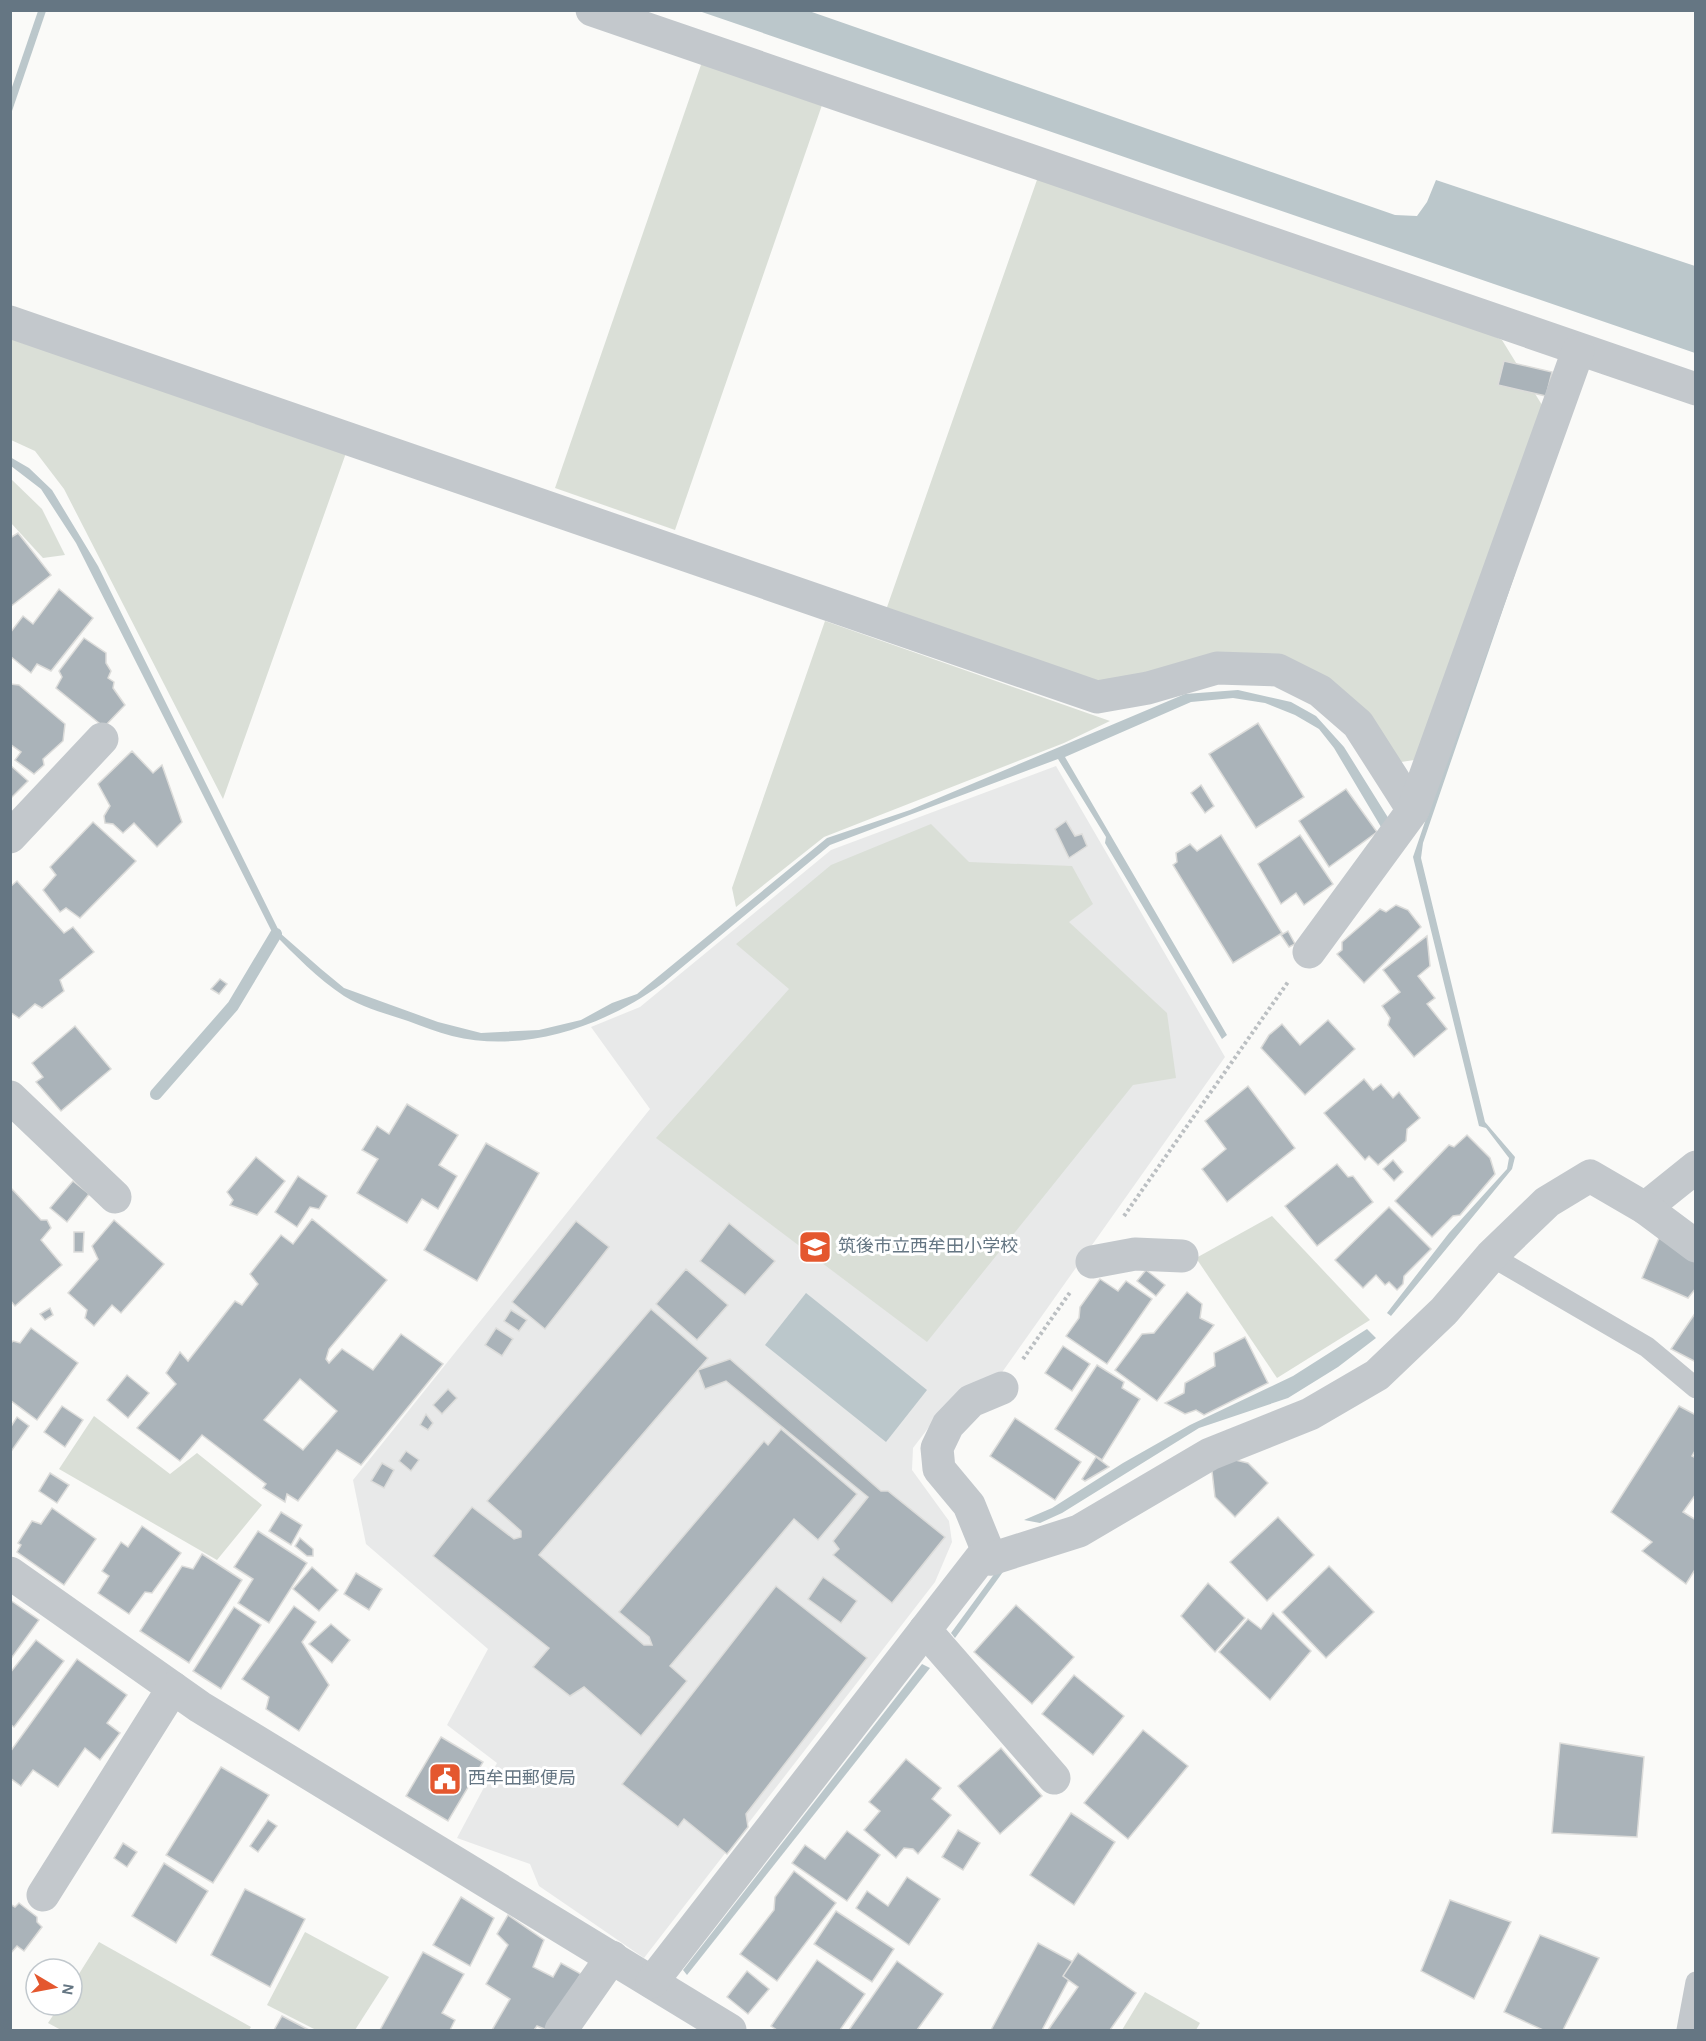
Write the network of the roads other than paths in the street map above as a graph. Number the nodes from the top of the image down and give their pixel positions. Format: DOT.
graph roads {
  1 [pos="592,10"];
  2 [pos="10,322"];
  3 [pos="1578,351"];
  4 [pos="1695,389"];
  5 [pos="102,738"];
  6 [pos="1413,810"];
  7 [pos="10,837"];
  8 [pos="1309,952"];
  9 [pos="10,1097"];
  10 [pos="1695,1167"];
  11 [pos="115,1197"];
  12 [pos="1645,1208"];
  13 [pos="1695,1246"];
  14 [pos="1182,1256"];
  15 [pos="1491,1256"];
  16 [pos="1092,1262"];
  17 [pos="1002,1388"];
  18 [pos="1695,1388"];
  19 [pos="991,1559"];
  20 [pos="10,1574"];
  21 [pos="925,1630"];
  22 [pos="173,1688"];
  23 [pos="1054,1778"];
  24 [pos="44,1894"];
  25 [pos="612,1957"];
  26 [pos="652,1982"];
  27 [pos="1695,1982"];
  28 [pos="561,2031"];
  29 [pos="730,2031"];
  30 [pos="1687,2031"];
  1 -- 3 [label="street"];
  2 -- 6 [label="street"];
  3 -- 4 [label="street"];
  3 -- 6 [label="street"];
  5 -- 7 [label="street"];
  6 -- 8 [label="street"];
  9 -- 11 [label="street"];
  10 -- 12 [label="street"];
  12 -- 13 [label="street"];
  12 -- 15 [label="street"];
  14 -- 16 [label="street"];
  15 -- 18 [label="lane"];
  15 -- 19 [label="street"];
  17 -- 19 [label="street"];
  19 -- 21 [label="street"];
  20 -- 22 [label="street"];
  21 -- 23 [label="street"];
  21 -- 26 [label="street"];
  22 -- 24 [label="street"];
  22 -- 25 [label="street"];
  25 -- 26 [label="street"];
  25 -- 28 [label="street"];
  26 -- 29 [label="street"];
  27 -- 30 [label="lane"];
}
